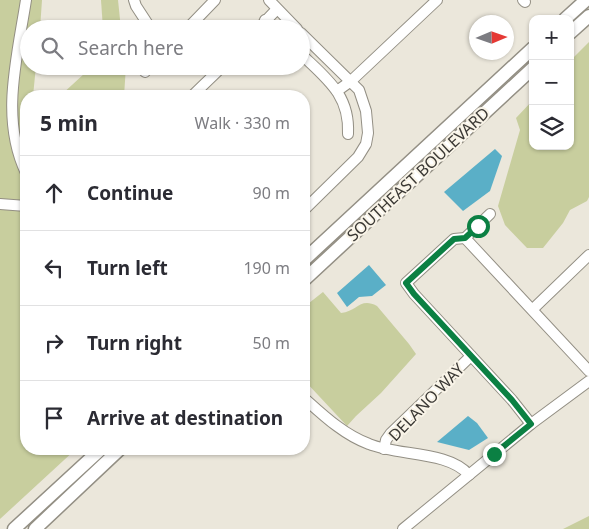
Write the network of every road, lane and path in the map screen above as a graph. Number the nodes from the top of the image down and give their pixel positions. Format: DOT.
graph roads {
  1 [pos="26,0"];
  2 [pos="134,0"];
  3 [pos="216,0"];
  4 [pos="268,0"];
  5 [pos="437,0"];
  6 [pos="579,0"];
  7 [pos="586,0"];
  8 [pos="277,9"];
  9 [pos="568,15"];
  10 [pos="569,15"];
  11 [pos="589,16"];
  12 [pos="21,20"];
  13 [pos="145,20"];
  14 [pos="196,20"];
  15 [pos="266,20"];
  16 [pos="288,20"];
  17 [pos="20,25"];
  18 [pos="574,29"];
  19 [pos="310,42"];
  20 [pos="529,52"];
  21 [pos="310,63"];
  22 [pos="529,72"];
  23 [pos="214,75"];
  24 [pos="351,81"];
  25 [pos="198,90"];
  26 [pos="337,90"];
  27 [pos="348,134"];
  28 [pos="20,163"];
  29 [pos="0,204"];
  30 [pos="310,204"];
  31 [pos="20,206"];
  32 [pos="490,214"];
  33 [pos="465,238"];
  34 [pos="310,254"];
  35 [pos="589,255"];
  36 [pos="310,274"];
  37 [pos="532,309"];
  38 [pos="470,356"];
  39 [pos="589,371"];
  40 [pos="589,381"];
  41 [pos="310,403"];
  42 [pos="531,424"];
  43 [pos="384,449"];
  44 [pos="94,455"];
  45 [pos="114,455"];
  46 [pos="469,475"];
  47 [pos="14,529"];
  48 [pos="35,529"];
  49 [pos="403,529"];
  1 -- 12 [label="street"];
  2 -- 13 [label="street"];
  3 -- 14 [label="street"];
  4 -- 8 [label="street"];
  5 -- 24 [label="street"];
  6 -- 9 [label="main road"];
  7 -- 10 [label="main road"];
  8 -- 15 [label="street"];
  8 -- 16 [label="street"];
  11 -- 18 [label="main road"];
  17 -- 28 [label="street"];
  19 -- 24 [label="street"];
  20 -- 34 [label="main road, SOUTHEAST BOULEVARD"];
  21 -- 26 [label="street"];
  22 -- 36 [label="main road, SOUTHEAST BOULEVARD"];
  23 -- 25 [label="street"];
  24 -- 26 [label="street"];
  24 -- 30 [label="street"];
  26 -- 27 [label="street"];
  29 -- 31 [label="street"];
  32 -- 33 [label="street"];
  33 -- 37 [label="street"];
  33 -- 38 [label="street"];
  35 -- 37 [label="street"];
  37 -- 39 [label="street"];
  38 -- 42 [label="street"];
  38 -- 43 [label="street, DELANO WAY"];
  40 -- 42 [label="street"];
  41 -- 43 [label="street"];
  42 -- 46 [label="street"];
  43 -- 46 [label="street"];
  44 -- 47 [label="main road"];
  45 -- 48 [label="main road"];
  46 -- 49 [label="street"];
}
